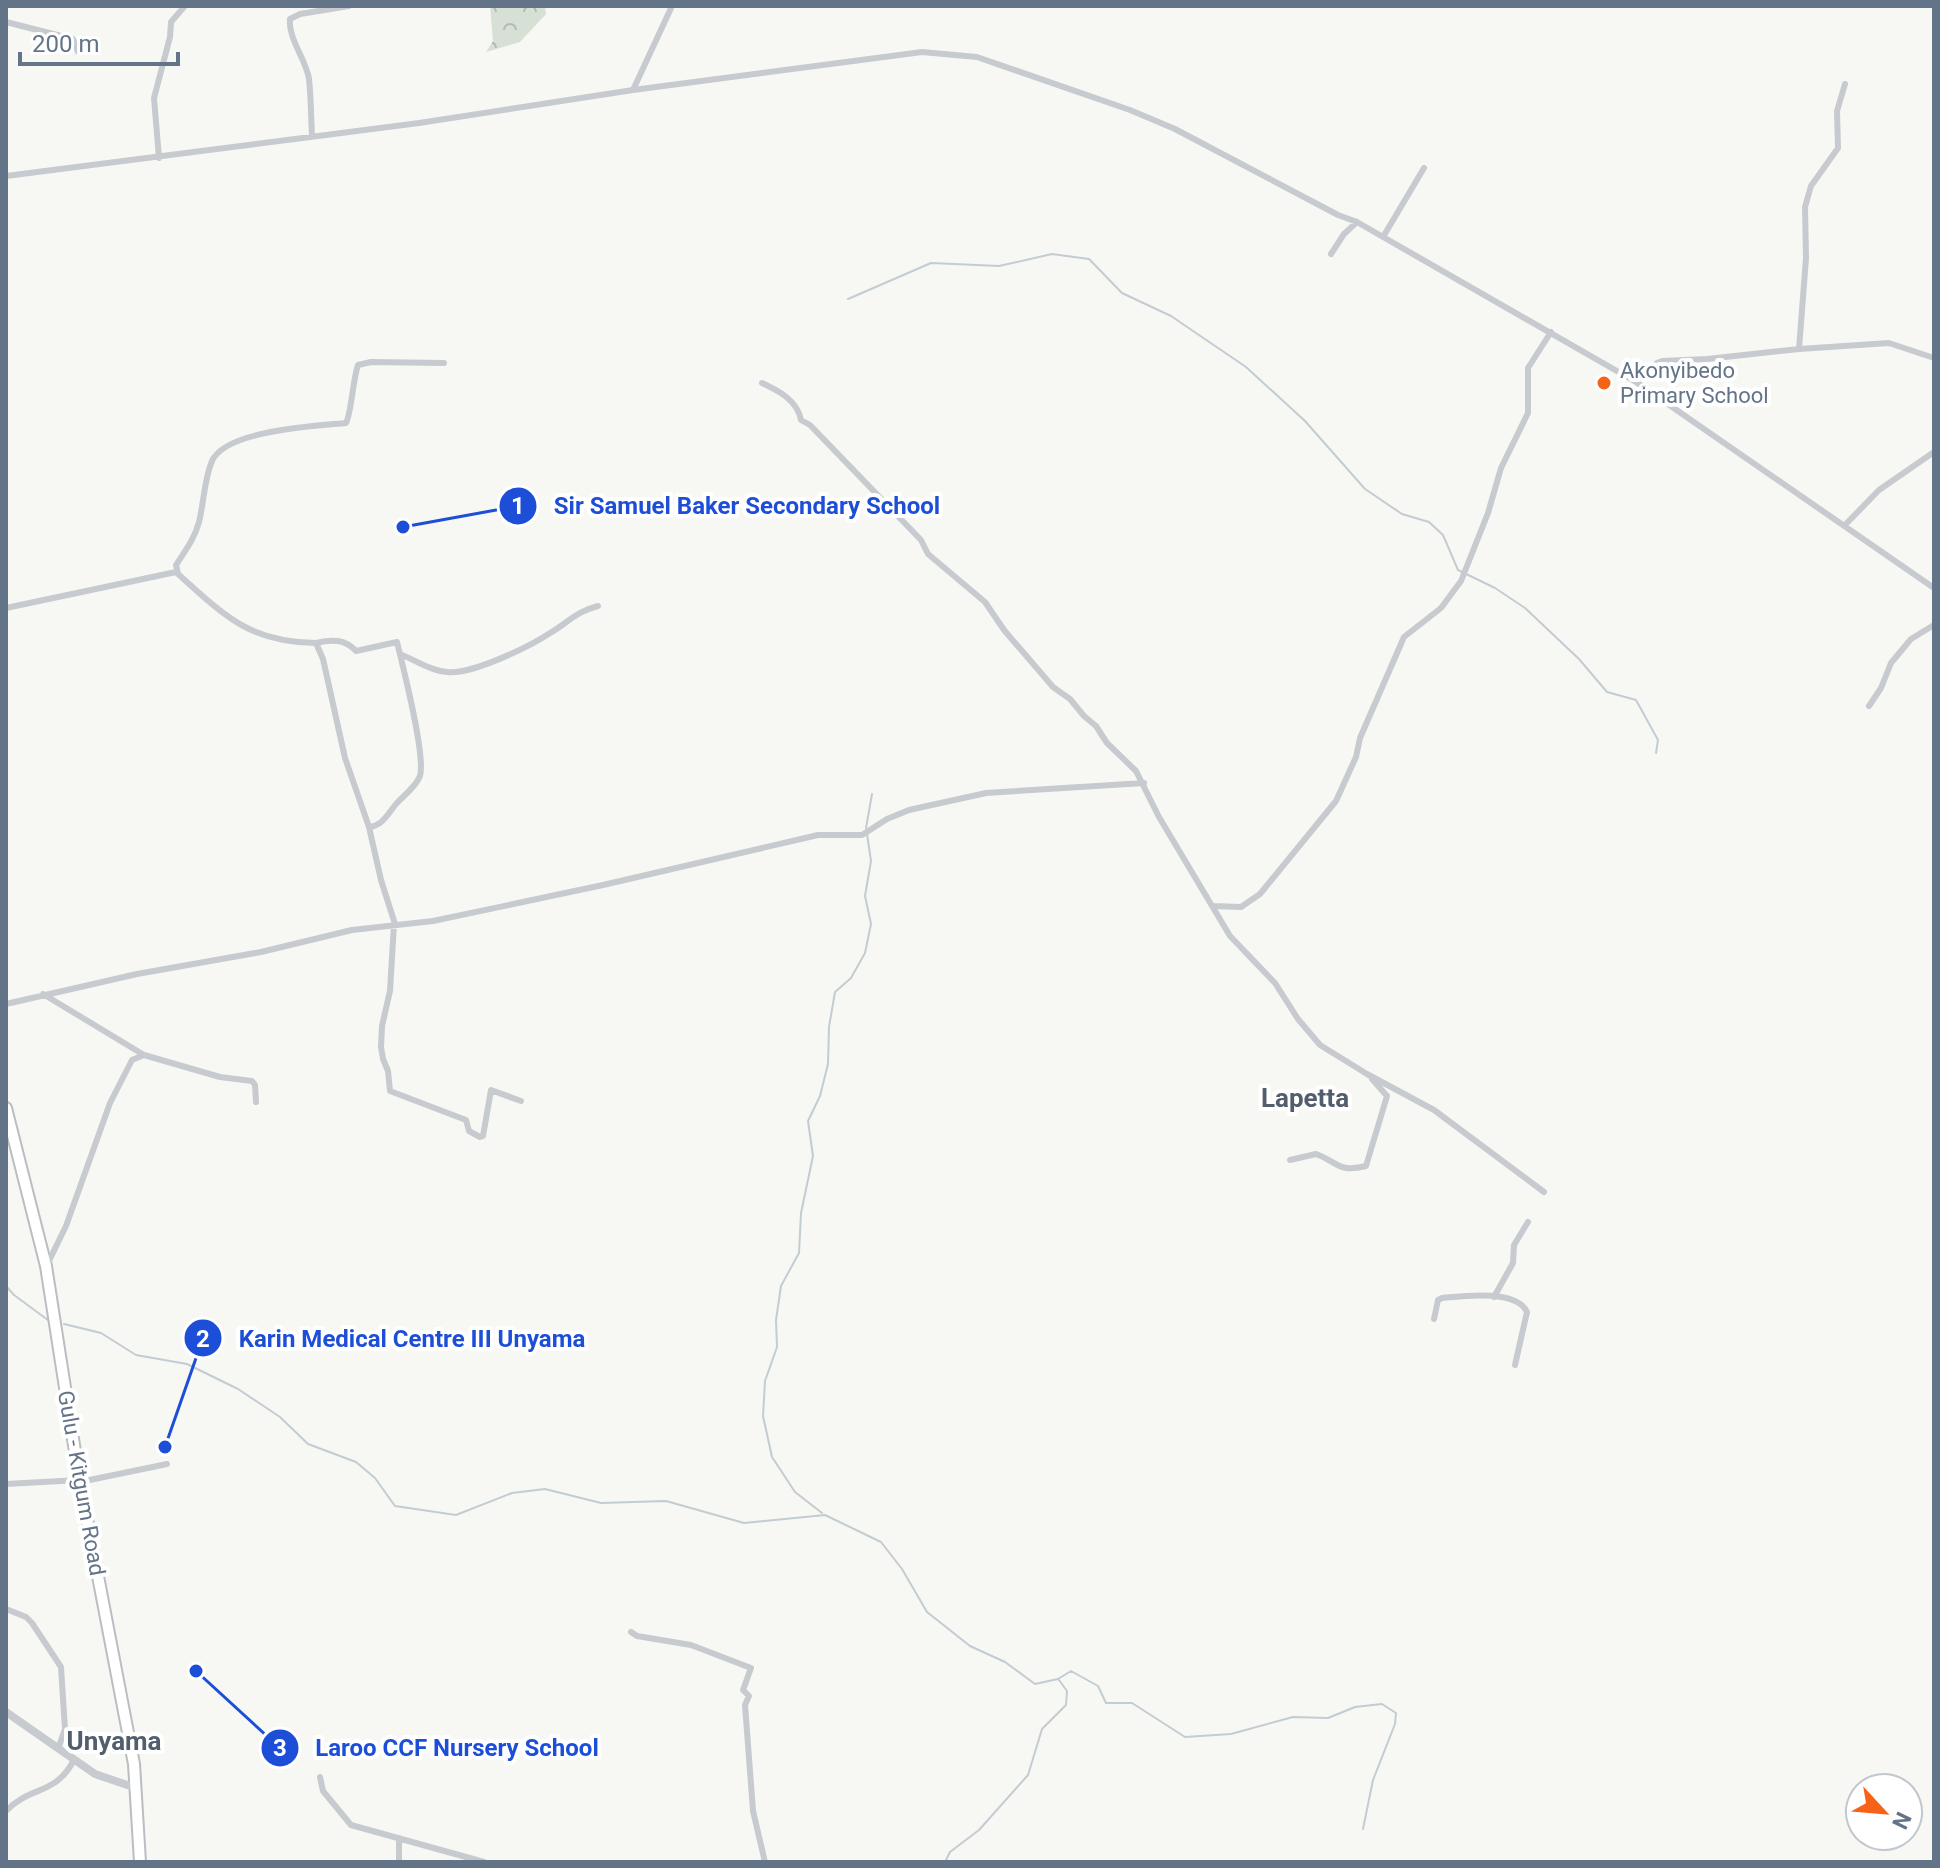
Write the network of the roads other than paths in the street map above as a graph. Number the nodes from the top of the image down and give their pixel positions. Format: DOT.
graph roads {
  1 [pos="349,6"];
  2 [pos="672,6"];
  3 [pos="184,7"];
  4 [pos="6,22"];
  5 [pos="78,52"];
  6 [pos="1845,84"];
  7 [pos="633,90"];
  8 [pos="312,136"];
  9 [pos="159,158"];
  10 [pos="1424,168"];
  11 [pos="6,176"];
  12 [pos="1357,222"];
  13 [pos="1383,237"];
  14 [pos="1331,254"];
  15 [pos="1551,332"];
  16 [pos="1799,349"];
  17 [pos="1934,358"];
  18 [pos="444,363"];
  19 [pos="1636,382"];
  20 [pos="762,383"];
  21 [pos="1934,452"];
  22 [pos="1845,525"];
  23 [pos="176,572"];
  24 [pos="1934,588"];
  25 [pos="598,606"];
  26 [pos="6,608"];
  27 [pos="1934,625"];
  28 [pos="316,643"];
  29 [pos="400,654"];
  30 [pos="1869,706"];
  31 [pos="1144,783"];
  32 [pos="369,827"];
  33 [pos="1213,906"];
  34 [pos="394,924"];
  35 [pos="43,994"];
  36 [pos="6,1004"];
  37 [pos="144,1055"];
  38 [pos="1367,1074"];
  39 [pos="521,1101"];
  40 [pos="256,1102"];
  41 [pos="6,1108"];
  42 [pos="1290,1160"];
  43 [pos="1544,1192"];
  44 [pos="1528,1222"];
  45 [pos="46,1266"];
  46 [pos="1494,1297"];
  47 [pos="1434,1319"];
  48 [pos="1515,1365"];
  49 [pos="167,1464"];
  50 [pos="80,1481"];
  51 [pos="6,1484"];
  52 [pos="6,1609"];
  53 [pos="631,1632"];
  54 [pos="6,1712"];
  55 [pos="58,1749"];
  56 [pos="74,1760"];
  57 [pos="320,1777"];
  58 [pos="136,1788"];
  59 [pos="6,1811"];
  60 [pos="399,1838"];
  61 [pos="140,1862"];
  62 [pos="399,1862"];
  63 [pos="484,1862"];
  64 [pos="765,1862"];
  1 -- 8 [label="street"];
  2 -- 7 [label="street"];
  3 -- 9 [label="street"];
  4 -- 5 [label="street"];
  6 -- 16 [label="street"];
  7 -- 8 [label="street"];
  7 -- 12 [label="street"];
  8 -- 9 [label="street"];
  9 -- 11 [label="street"];
  10 -- 13 [label="street"];
  12 -- 13 [label="street"];
  12 -- 14 [label="street"];
  13 -- 15 [label="street"];
  15 -- 19 [label="street"];
  15 -- 33 [label="street"];
  16 -- 17 [label="street"];
  16 -- 19 [label="street"];
  18 -- 23 [label="street"];
  19 -- 22 [label="street"];
  20 -- 31 [label="street"];
  21 -- 22 [label="street"];
  22 -- 24 [label="street"];
  23 -- 26 [label="street"];
  23 -- 28 [label="street"];
  25 -- 29 [label="street"];
  27 -- 30 [label="street"];
  28 -- 29 [label="street"];
  28 -- 32 [label="street"];
  29 -- 32 [label="street"];
  31 -- 33 [label="street"];
  31 -- 34 [label="street"];
  32 -- 34 [label="street"];
  33 -- 38 [label="street"];
  34 -- 35 [label="street"];
  34 -- 39 [label="street"];
  35 -- 36 [label="street"];
  35 -- 37 [label="street"];
  37 -- 40 [label="street"];
  37 -- 45 [label="street"];
  38 -- 42 [label="street"];
  38 -- 43 [label="street"];
  41 -- 45 [label="main road, Gulu - Kitgum Road"];
  44 -- 46 [label="street"];
  45 -- 50 [label="main road, Gulu - Kitgum Road"];
  46 -- 47 [label="street"];
  46 -- 48 [label="street"];
  49 -- 50 [label="street"];
  50 -- 51 [label="street"];
  50 -- 58 [label="main road, Gulu - Kitgum Road"];
  52 -- 55 [label="street"];
  53 -- 64 [label="street"];
  54 -- 55 [label="street"];
  55 -- 56 [label="street"];
  56 -- 58 [label="street"];
  56 -- 59 [label="street"];
  57 -- 60 [label="street"];
  58 -- 61 [label="main road, Gulu - Kitgum Road"];
  60 -- 62 [label="street"];
  60 -- 63 [label="street"];
}
